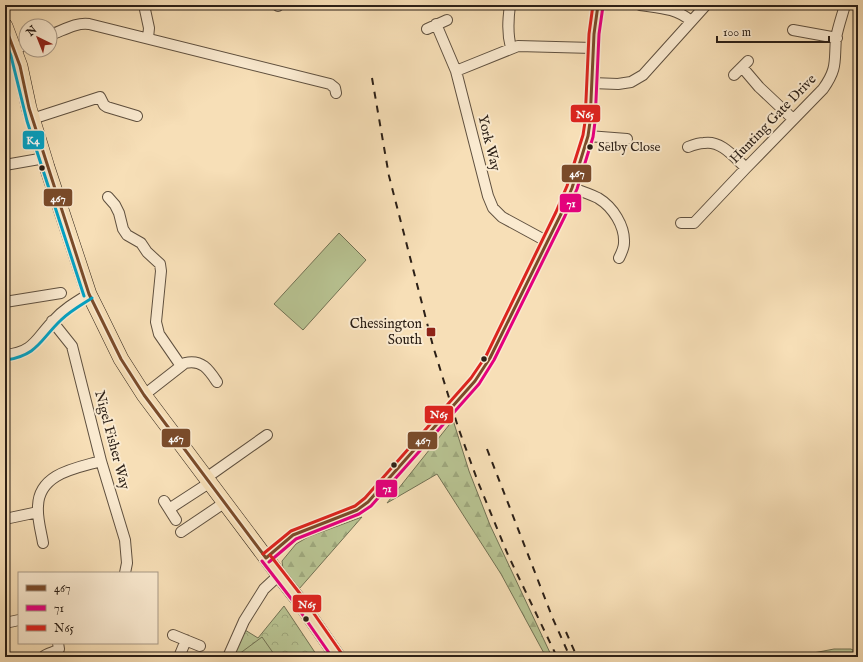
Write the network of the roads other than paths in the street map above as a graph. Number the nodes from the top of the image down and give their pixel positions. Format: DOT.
graph roads {
  1 [pos="144,5"];
  2 [pos="510,5"];
  3 [pos="598,5"];
  4 [pos="640,5"];
  5 [pos="706,5"];
  6 [pos="845,5"];
  7 [pos="447,20"];
  8 [pos="691,22"];
  9 [pos="436,24"];
  10 [pos="5,26"];
  11 [pos="427,29"];
  12 [pos="793,30"];
  13 [pos="58,32"];
  14 [pos="148,38"];
  15 [pos="836,38"];
  16 [pos="18,44"];
  17 [pos="511,48"];
  18 [pos="593,48"];
  19 [pos="22,58"];
  20 [pos="456,71"];
  21 [pos="734,75"];
  22 [pos="592,83"];
  23 [pos="336,93"];
  24 [pos="137,116"];
  25 [pos="32,119"];
  26 [pos="793,119"];
  27 [pos="588,136"];
  28 [pos="627,139"];
  29 [pos="688,147"];
  30 [pos="44,158"];
  31 [pos="5,165"];
  32 [pos="746,168"];
  33 [pos="572,188"];
  34 [pos="108,197"];
  35 [pos="681,223"];
  36 [pos="548,242"];
  37 [pos="619,258"];
  38 [pos="89,294"];
  39 [pos="55,296"];
  40 [pos="5,302"];
  41 [pos="52,321"];
  42 [pos="5,355"];
  43 [pos="181,366"];
  44 [pos="217,382"];
  45 [pos="144,394"];
  46 [pos="267,435"];
  47 [pos="101,461"];
  48 [pos="207,480"];
  49 [pos="224,503"];
  50 [pos="38,512"];
  51 [pos="5,519"];
  52 [pos="176,520"];
  53 [pos="181,532"];
  54 [pos="43,543"];
  55 [pos="266,558"];
  56 [pos="125,572"];
  57 [pos="279,575"];
  58 [pos="18,620"];
  59 [pos="5,623"];
  60 [pos="173,635"];
  61 [pos="186,640"];
  62 [pos="58,644"];
  63 [pos="200,646"];
  64 [pos="43,657"];
  65 [pos="179,657"];
  66 [pos="228,657"];
  67 [pos="338,657"];
  1 -- 14 [label="street"];
  2 -- 17 [label="street"];
  3 -- 18 [label="street"];
  4 -- 8 [label="street"];
  5 -- 8 [label="street"];
  6 -- 15 [label="street, Hunting Gate Drive"];
  7 -- 9 [label="street"];
  8 -- 22 [label="street"];
  9 -- 11 [label="street"];
  9 -- 20 [label="street, York Way"];
  10 -- 16 [label="highway"];
  12 -- 15 [label="street"];
  13 -- 14 [label="street"];
  14 -- 23 [label="street"];
  15 -- 26 [label="street, Hunting Gate Drive"];
  17 -- 18 [label="street"];
  17 -- 20 [label="street"];
  18 -- 22 [label="street"];
  19 -- 25 [label="highway"];
  20 -- 36 [label="street, York Way"];
  21 -- 26 [label="street"];
  22 -- 27 [label="street"];
  24 -- 25 [label="street"];
  25 -- 30 [label="highway"];
  26 -- 32 [label="street, Hunting Gate Drive"];
  27 -- 28 [label="street"];
  27 -- 33 [label="street"];
  29 -- 32 [label="street"];
  30 -- 31 [label="street"];
  30 -- 38 [label="highway"];
  32 -- 35 [label="street, Hunting Gate Drive"];
  33 -- 36 [label="street"];
  33 -- 37 [label="street"];
  34 -- 43 [label="street"];
  36 -- 55 [label="street, bridge"];
  38 -- 41 [label="street"];
  38 -- 45 [label="highway"];
  39 -- 40 [label="street"];
  41 -- 42 [label="street"];
  41 -- 47 [label="street, Nigel Fisher Way"];
  43 -- 44 [label="street"];
  43 -- 45 [label="street"];
  45 -- 48 [label="highway"];
  46 -- 48 [label="street"];
  47 -- 50 [label="street"];
  47 -- 56 [label="street, Nigel Fisher Way"];
  48 -- 49 [label="highway"];
  48 -- 52 [label="street"];
  49 -- 53 [label="street"];
  49 -- 55 [label="highway"];
  50 -- 51 [label="street"];
  50 -- 54 [label="street"];
  55 -- 57 [label="highway"];
  57 -- 66 [label="street"];
  57 -- 67 [label="highway"];
  58 -- 59 [label="street"];
  60 -- 61 [label="street"];
  61 -- 63 [label="street"];
  61 -- 65 [label="street"];
  62 -- 64 [label="street"];
}
